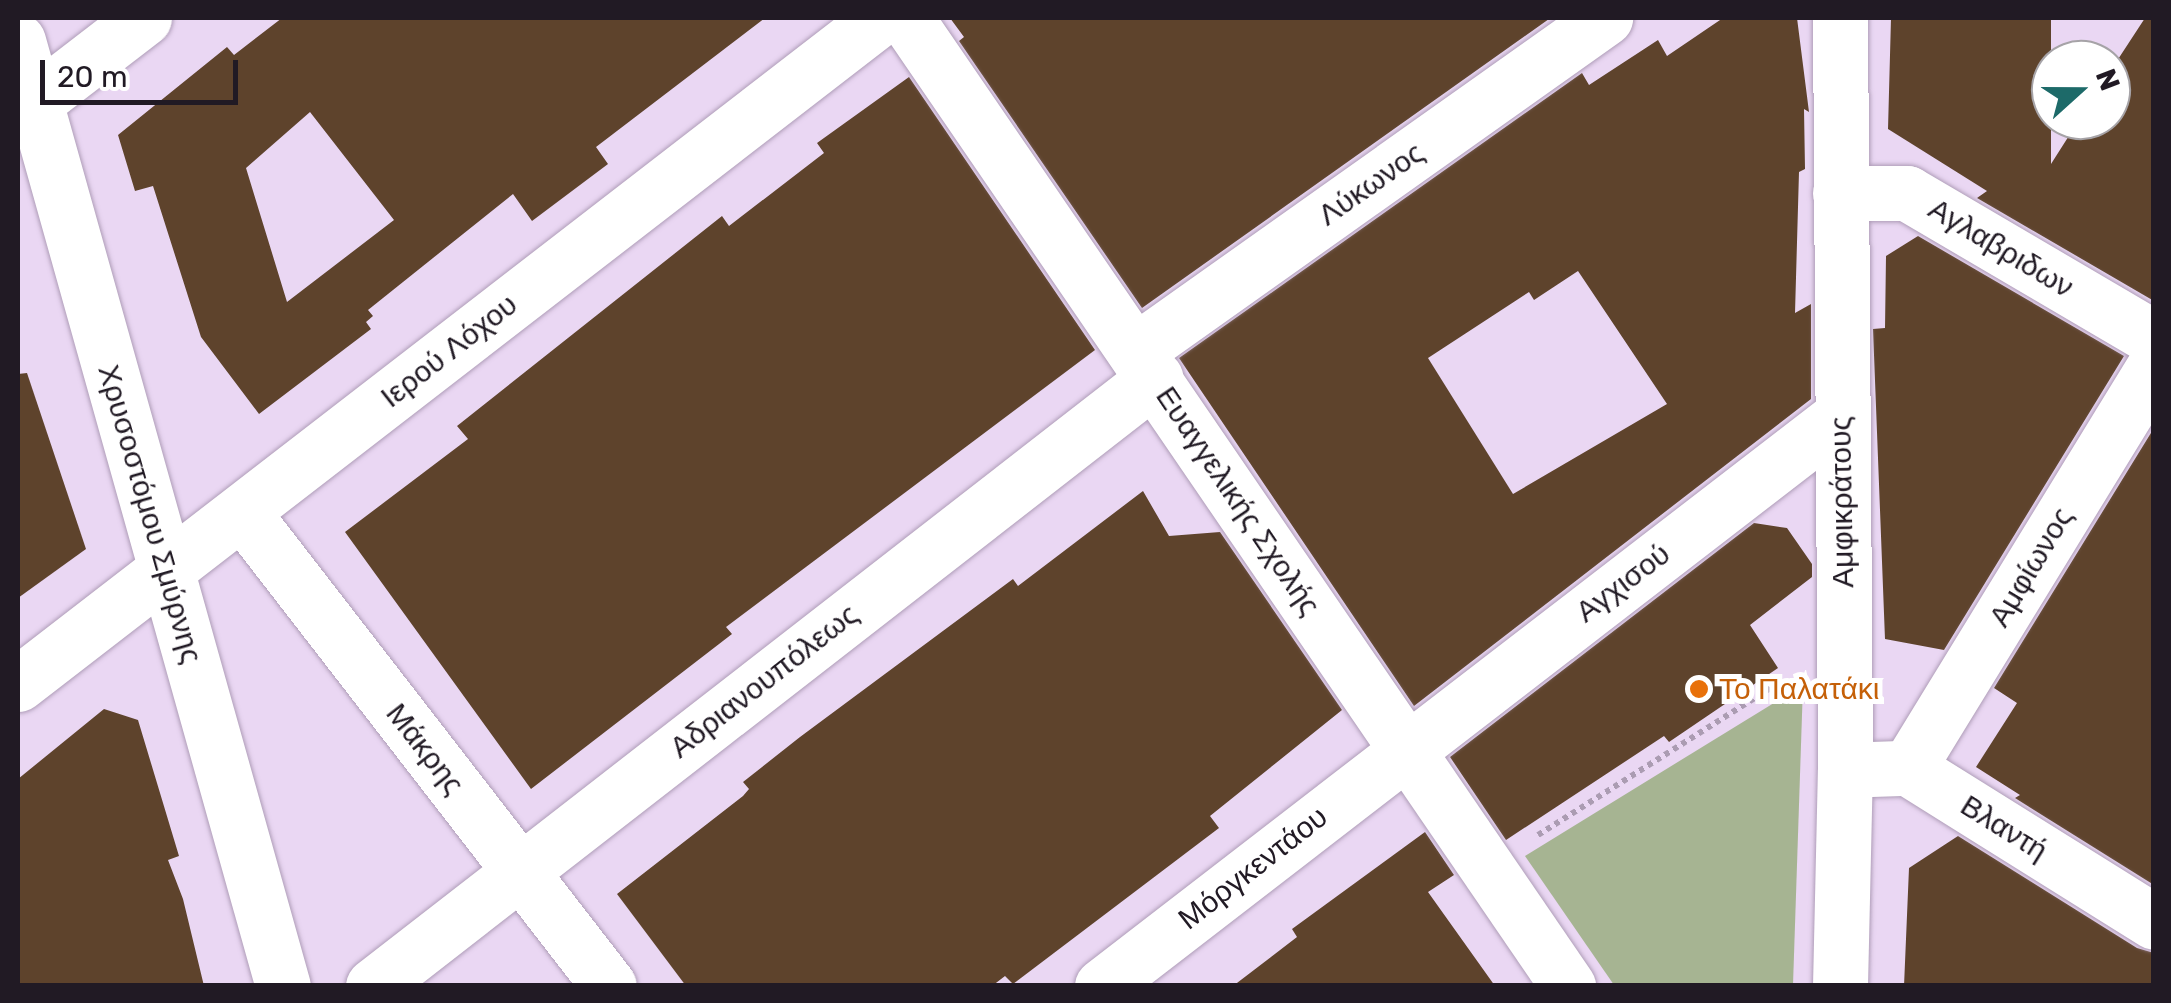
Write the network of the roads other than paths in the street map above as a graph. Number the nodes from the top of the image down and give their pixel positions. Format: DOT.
graph roads {
  1 [pos="144,18"];
  2 [pos="880,18"];
  3 [pos="906,18"];
  4 [pos="1605,18"];
  5 [pos="1840,18"];
  6 [pos="18,42"];
  7 [pos="26,108"];
  8 [pos="1840,193"];
  9 [pos="2154,338"];
  10 [pos="1146,364"];
  11 [pos="2154,367"];
  12 [pos="1841,416"];
  13 [pos="242,512"];
  14 [pos="166,570"];
  15 [pos="18,684"];
  16 [pos="1405,750"];
  17 [pos="1908,768"];
  18 [pos="1845,770"];
  19 [pos="520,871"];
  20 [pos="2154,922"];
  21 [pos="283,986"];
  22 [pos="373,986"];
  23 [pos="609,986"];
  24 [pos="1102,986"];
  25 [pos="1568,986"];
  26 [pos="1840,986"];
  1 -- 7 [label="street"];
  2 -- 13 [label="street, Ιερού Λόχου"];
  3 -- 10 [label="street, Ευαγγελικής Σχολής"];
  4 -- 10 [label="street, Λύκωνος"];
  5 -- 8 [label="street, Αμφικράτους"];
  6 -- 7 [label="street, Χρυσοστόμου Σμύρνης"];
  7 -- 14 [label="street, Χρυσοστόμου Σμύρνης"];
  8 -- 9 [label="street, Αγλαβριδων"];
  8 -- 12 [label="street, Αμφικράτους"];
  10 -- 16 [label="street, Ευαγγελικής Σχολής"];
  10 -- 19 [label="street, Αδριανουπόλεως"];
  11 -- 17 [label="street, Αμφίωνος"];
  12 -- 16 [label="street, Αγχισού"];
  12 -- 18 [label="street, Αμφικράτους"];
  13 -- 14 [label="street, Ιερού Λόχου"];
  13 -- 19 [label="street, Μάκρης"];
  14 -- 15 [label="street, Ιερού Λόχου"];
  14 -- 21 [label="street, Χρυσοστόμου Σμύρνης"];
  16 -- 24 [label="street, Μόργκεντάου"];
  16 -- 25 [label="street, Ευαγγελικής Σχολής"];
  17 -- 18 [label="street"];
  17 -- 20 [label="street, Βλαντή"];
  18 -- 26 [label="street, Αμφικράτους"];
  19 -- 22 [label="street, Αδριανουπόλεως"];
  19 -- 23 [label="street, Μάκρης"];
}
